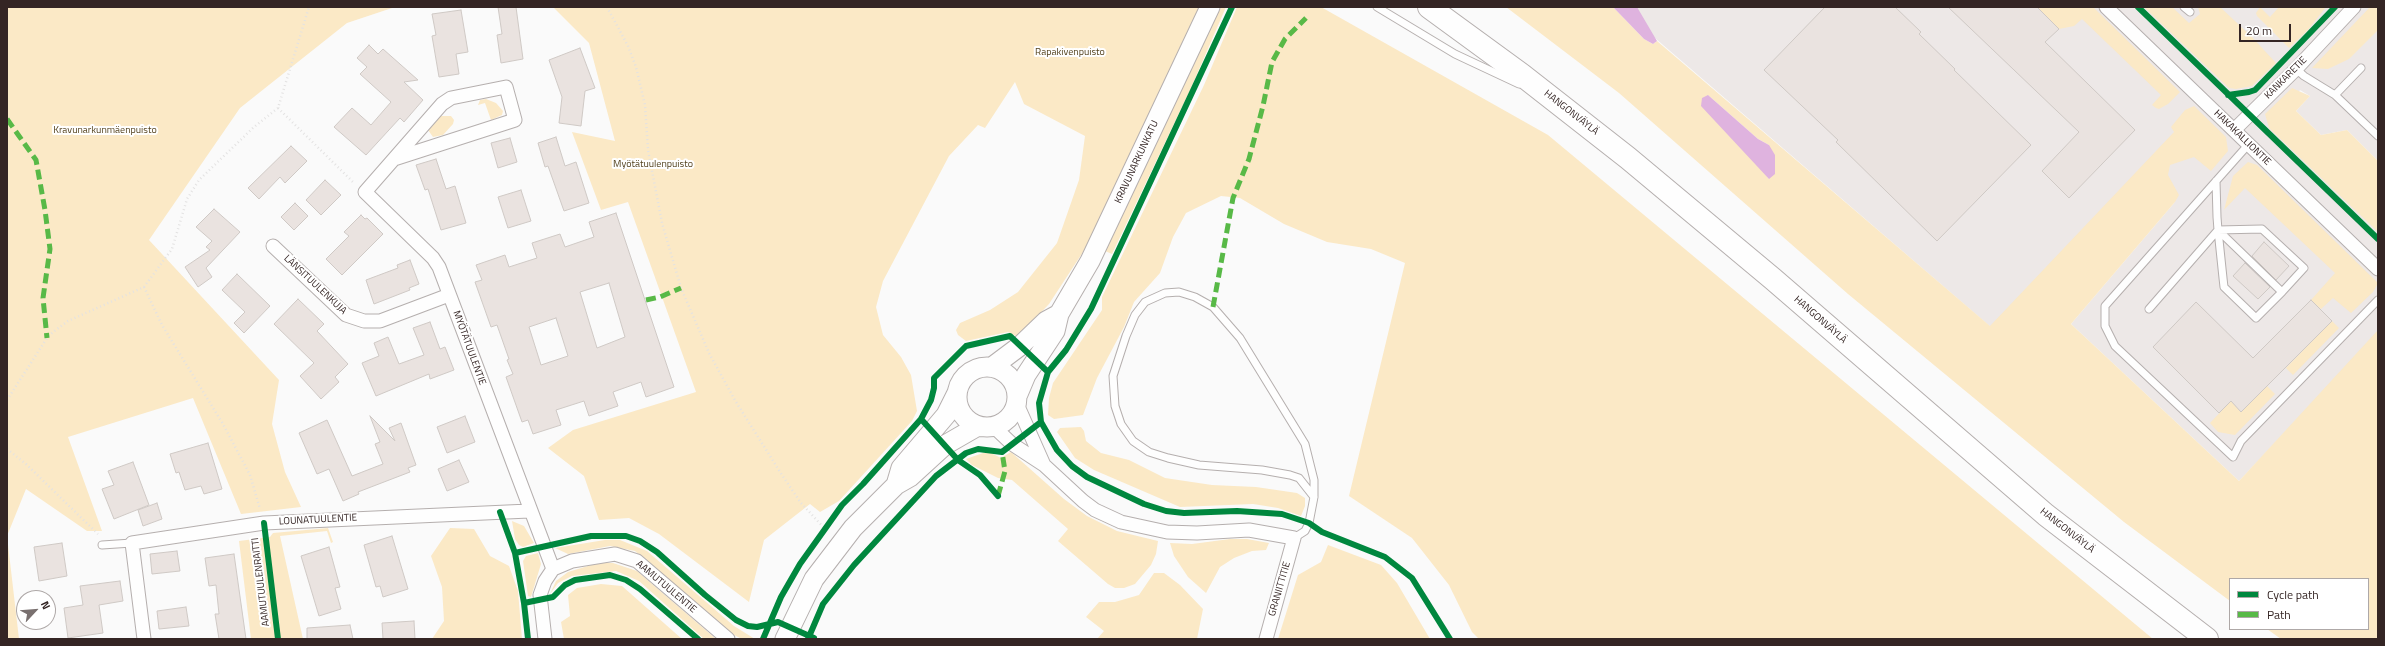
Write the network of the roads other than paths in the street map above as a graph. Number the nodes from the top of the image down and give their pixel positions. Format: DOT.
graph roads {
  1 [pos="1210,7"];
  2 [pos="1377,7"];
  3 [pos="1429,7"];
  4 [pos="2106,7"];
  5 [pos="2354,7"];
  6 [pos="2361,68"];
  7 [pos="2296,69"];
  8 [pos="1548,95"];
  9 [pos="2335,95"];
  10 [pos="2234,130"];
  11 [pos="2378,136"];
  12 [pos="2248,144"];
  13 [pos="394,159"];
  14 [pos="2216,181"];
  15 [pos="2218,230"];
  16 [pos="273,246"];
  17 [pos="2378,269"];
  18 [pos="2282,292"];
  19 [pos="449,295"];
  20 [pos="2378,300"];
  21 [pos="2149,309"];
  22 [pos="1060,314"];
  23 [pos="992,366"];
  24 [pos="957,393"];
  25 [pos="1017,399"];
  26 [pos="986,426"];
  27 [pos="1044,465"];
  28 [pos="896,485"];
  29 [pos="1314,497"];
  30 [pos="529,511"];
  31 [pos="1294,538"];
  32 [pos="132,543"];
  33 [pos="102,545"];
  34 [pos="553,568"];
  35 [pos="144,639"];
  36 [pos="545,639"];
  37 [pos="728,639"];
  38 [pos="785,639"];
  39 [pos="1266,639"];
  40 [pos="2207,639"];
  1 -- 22 [label="street, KRAVUNARKUNKATU"];
  2 -- 8 [label="lane"];
  3 -- 8 [label="highway, HANGONVÄYLÄ"];
  4 -- 10 [label="street, HAKAKALLIONTIE"];
  5 -- 7 [label="street, KANKARETIE"];
  6 -- 9 [label="lane"];
  7 -- 9 [label="lane"];
  7 -- 10 [label="street, KANKARETIE"];
  8 -- 40 [label="highway, HANGONVÄYLÄ"];
  9 -- 11 [label="lane"];
  10 -- 12 [label="street, HAKAKALLIONTIE"];
  12 -- 14 [label="lane"];
  12 -- 17 [label="street, HAKAKALLIONTIE"];
  13 -- 13 [label="street"];
  13 -- 19 [label="street, MYÖTÄTUULENTIE"];
  14 -- 15 [label="lane"];
  14 -- 20 [label="lane"];
  15 -- 18 [label="lane"];
  15 -- 18 [label="lane"];
  15 -- 18 [label="lane"];
  15 -- 21 [label="lane"];
  16 -- 19 [label="street, LÄNSITUULENKUJA"];
  19 -- 30 [label="street, MYÖTÄTUULENTIE"];
  22 -- 23 [label="street, KRAVUNARKUNKATU"];
  22 -- 25 [label="street, KRAVUNARKUNKATU"];
  23 -- 24 [label="street"];
  23 -- 25 [label="street"];
  24 -- 26 [label="street"];
  24 -- 28 [label="street"];
  25 -- 26 [label="street"];
  25 -- 27 [label="street"];
  26 -- 27 [label="street"];
  26 -- 28 [label="street"];
  27 -- 31 [label="street"];
  28 -- 38 [label="street"];
  29 -- 29 [label="lane"];
  29 -- 31 [label="lane"];
  30 -- 32 [label="street, LOUNATUULENTIE"];
  30 -- 34 [label="street, MYÖTÄTUULENTIE"];
  31 -- 39 [label="street, GRANIITTITIE"];
  32 -- 33 [label="lane"];
  32 -- 35 [label="street"];
  34 -- 36 [label="street"];
  34 -- 37 [label="street, AAMUTUULENTIE"];
}
